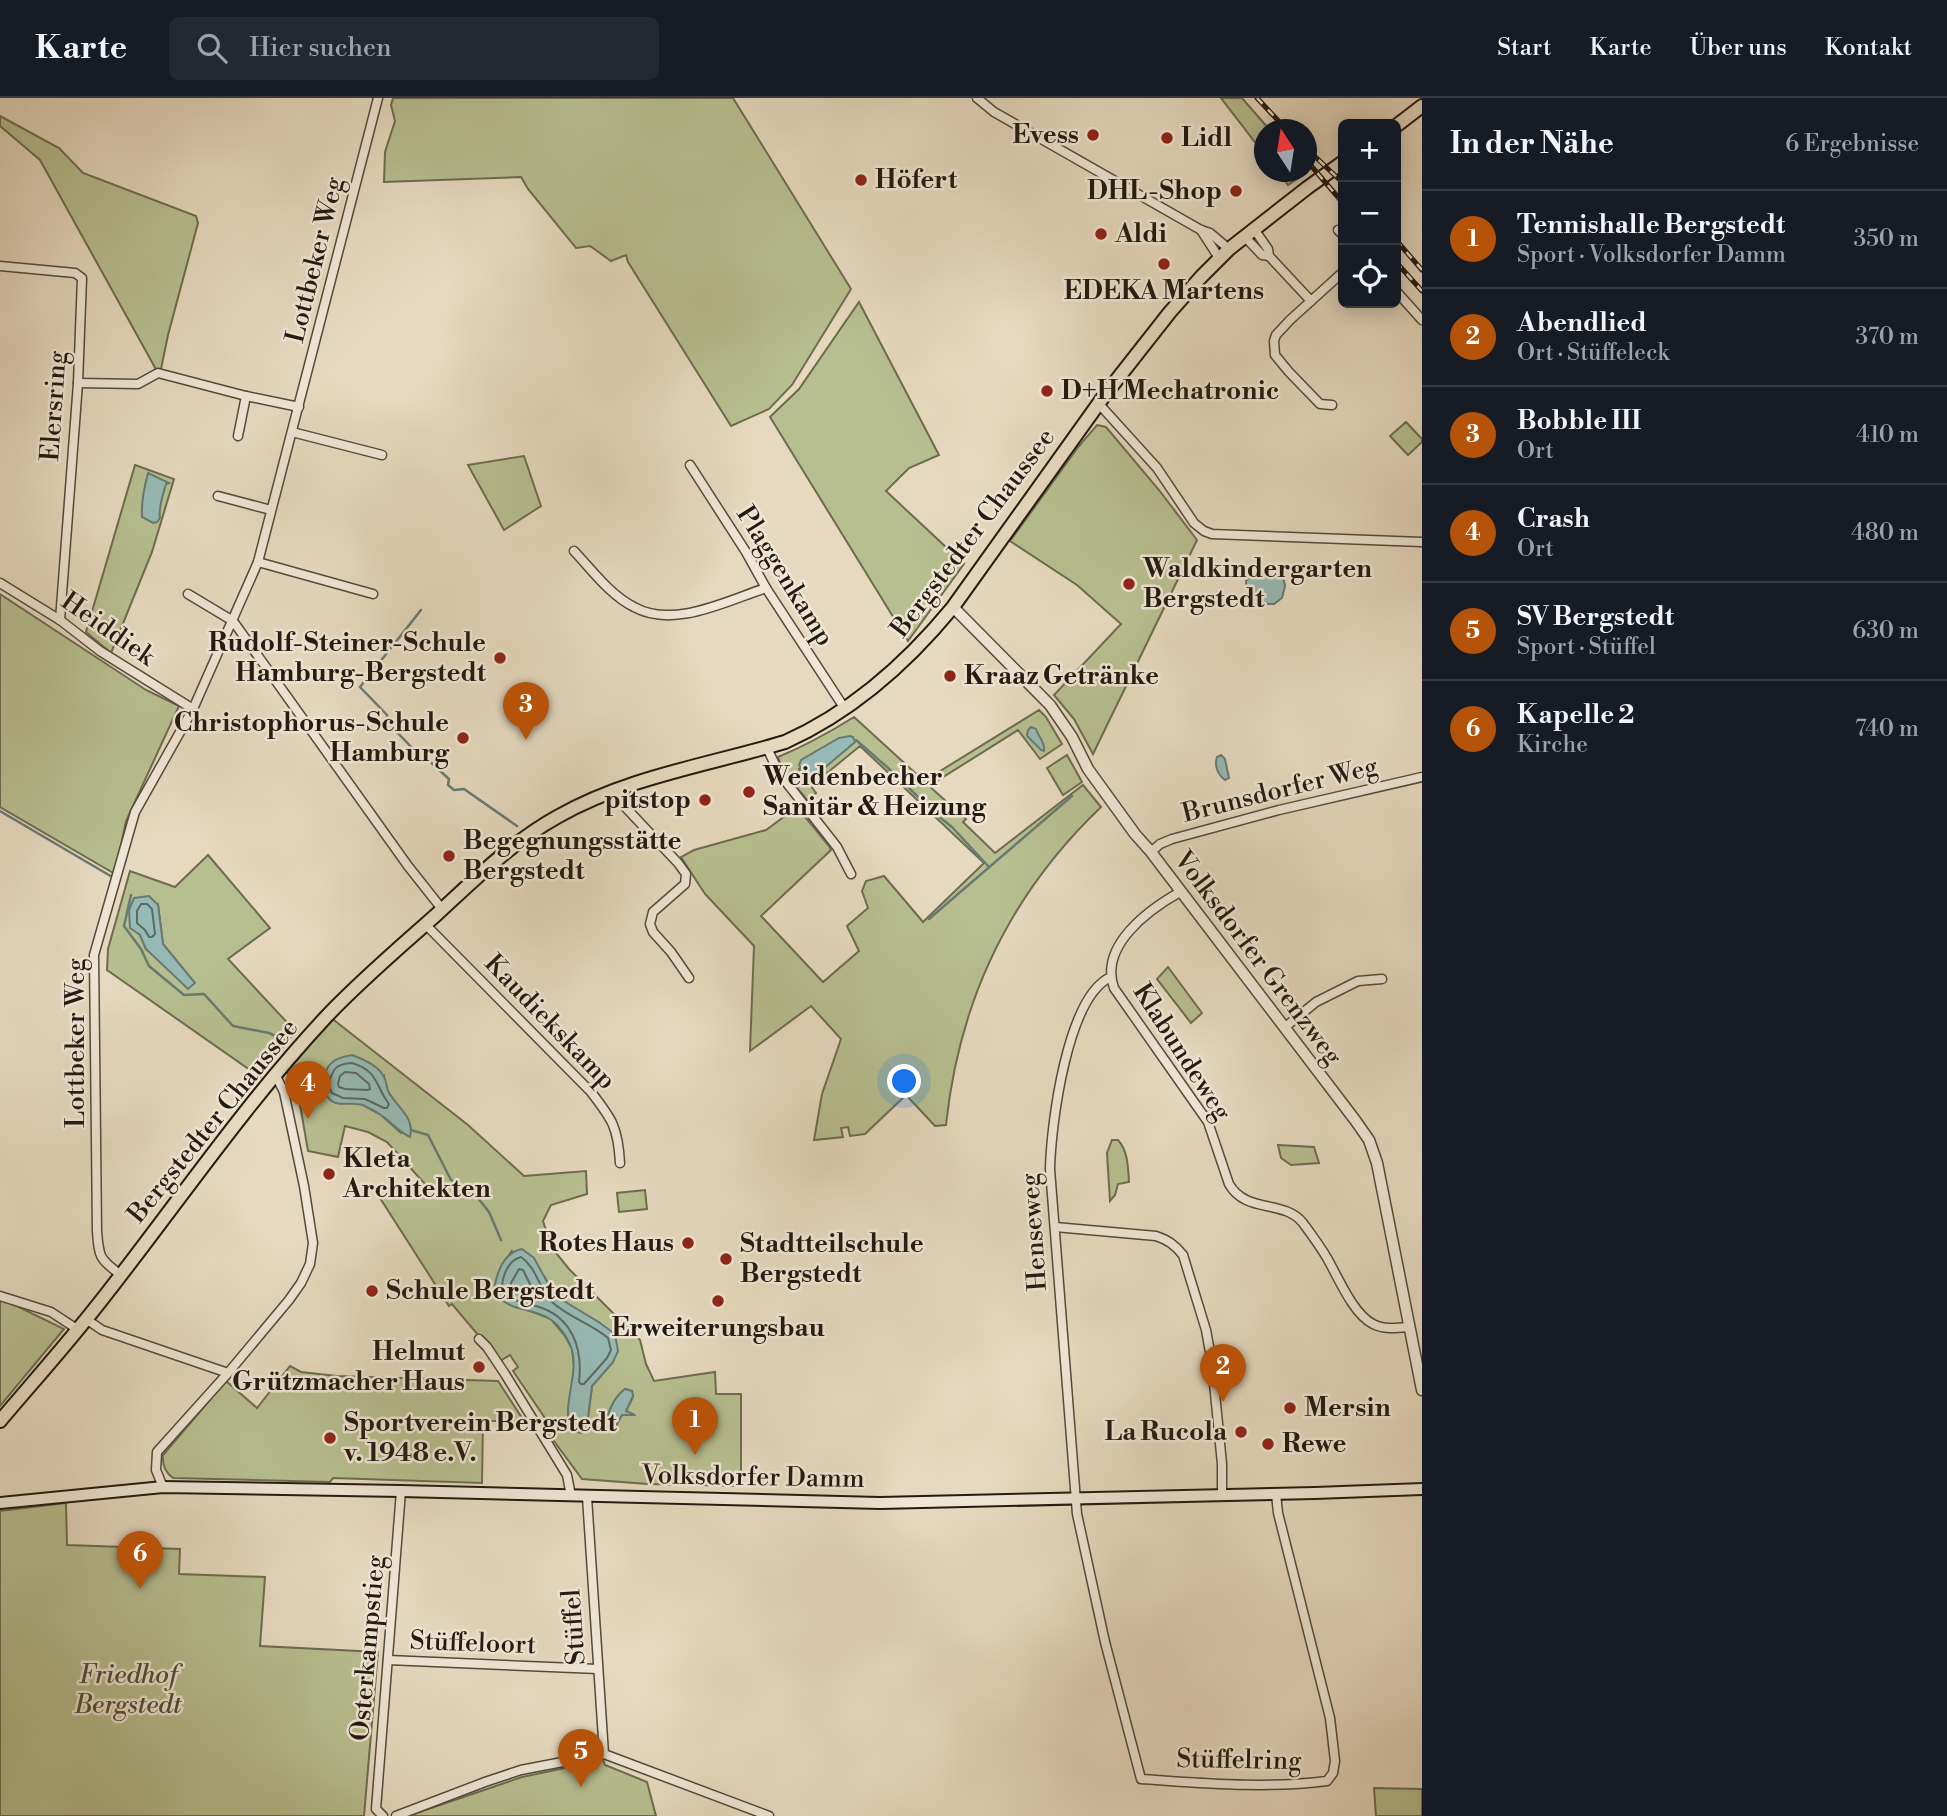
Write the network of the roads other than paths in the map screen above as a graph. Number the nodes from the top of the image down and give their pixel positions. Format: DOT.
graph roads {
  1 [pos="378,98"];
  2 [pos="976,98"];
  3 [pos="1422,106"];
  4 [pos="1401,122"];
  5 [pos="1338,166"];
  6 [pos="1201,230"];
  7 [pos="1249,233"];
  8 [pos="1224,254"];
  9 [pos="0,265"];
  10 [pos="1338,277"];
  11 [pos="1401,297"];
  12 [pos="1311,301"];
  13 [pos="1422,320"];
  14 [pos="78,383"];
  15 [pos="246,396"];
  16 [pos="1099,404"];
  17 [pos="1332,405"];
  18 [pos="299,407"];
  19 [pos="292,432"];
  20 [pos="238,436"];
  21 [pos="382,455"];
  22 [pos="690,465"];
  23 [pos="218,496"];
  24 [pos="271,510"];
  25 [pos="1422,542"];
  26 [pos="574,551"];
  27 [pos="258,562"];
  28 [pos="0,583"];
  29 [pos="766,588"];
  30 [pos="188,594"];
  31 [pos="373,594"];
  32 [pos="953,607"];
  33 [pos="60,620"];
  34 [pos="233,621"];
  35 [pos="192,709"];
  36 [pos="845,709"];
  37 [pos="767,748"];
  38 [pos="1422,777"];
  39 [pos="610,791"];
  40 [pos="1151,852"];
  41 [pos="851,874"];
  42 [pos="1180,892"];
  43 [pos="442,909"];
  44 [pos="425,924"];
  45 [pos="1111,977"];
  46 [pos="689,978"];
  47 [pos="1382,979"];
  48 [pos="1284,1028"];
  49 [pos="276,1076"];
  50 [pos="620,1163"];
  51 [pos="1055,1227"];
  52 [pos="121,1275"];
  53 [pos="0,1296"];
  54 [pos="86,1319"];
  55 [pos="1410,1327"];
  56 [pos="77,1329"];
  57 [pos="479,1339"];
  58 [pos="228,1373"];
  59 [pos="1422,1390"];
  60 [pos="0,1421"];
  61 [pos="163,1487"];
  62 [pos="1422,1489"];
  63 [pos="401,1491"];
  64 [pos="1222,1494"];
  65 [pos="1276,1494"];
  66 [pos="571,1496"];
  67 [pos="587,1497"];
  68 [pos="1075,1499"];
  69 [pos="0,1503"];
  70 [pos="388,1660"];
  71 [pos="598,1669"];
  72 [pos="604,1754"];
  73 [pos="383,1816"];
  74 [pos="396,1816"];
  75 [pos="769,1816"];
  1 -- 18 [label="street, Lottbeker Weg"];
  2 -- 6 [label="street"];
  3 -- 4 [label="main road"];
  5 -- 7 [label="main road, Bergstedter Chaussee"];
  6 -- 8 [label="street"];
  6 -- 8 [label="street"];
  7 -- 8 [label="main road, Bergstedter Chaussee"];
  7 -- 12 [label="street"];
  8 -- 16 [label="main road, Bergstedter Chaussee"];
  9 -- 14 [label="street, Elersring"];
  10 -- 12 [label="street"];
  11 -- 13 [label="street"];
  12 -- 17 [label="street"];
  14 -- 15 [label="street"];
  14 -- 33 [label="street, Elersring"];
  15 -- 18 [label="street"];
  15 -- 20 [label="street"];
  16 -- 25 [label="street"];
  16 -- 32 [label="main road, Bergstedter Chaussee"];
  18 -- 19 [label="street, Lottbeker Weg"];
  19 -- 21 [label="street"];
  19 -- 24 [label="street, Lottbeker Weg"];
  22 -- 29 [label="street, Plaggenkamp"];
  23 -- 24 [label="street"];
  24 -- 27 [label="street, Lottbeker Weg"];
  26 -- 29 [label="street"];
  27 -- 31 [label="street"];
  27 -- 34 [label="street, Lottbeker Weg"];
  28 -- 33 [label="street, Heiddiek"];
  29 -- 36 [label="street, Plaggenkamp"];
  30 -- 34 [label="street"];
  32 -- 36 [label="main road, Bergstedter Chaussee"];
  32 -- 40 [label="street, Volksdorfer Grenzweg"];
  33 -- 35 [label="street, Heiddiek"];
  34 -- 35 [label="street, Lottbeker Weg"];
  34 -- 43 [label="street"];
  35 -- 52 [label="street, Lottbeker Weg"];
  36 -- 37 [label="main road, Bergstedter Chaussee"];
  37 -- 39 [label="main road, Bergstedter Chaussee"];
  37 -- 41 [label="street"];
  38 -- 40 [label="street, Brunsdorfer Weg"];
  39 -- 43 [label="main road, Bergstedter Chaussee"];
  39 -- 46 [label="street"];
  40 -- 42 [label="street, Volksdorfer Grenzweg"];
  42 -- 45 [label="street, Klabundeweg"];
  42 -- 48 [label="street, Volksdorfer Grenzweg"];
  43 -- 44 [label="main road, Bergstedter Chaussee"];
  44 -- 49 [label="main road, Bergstedter Chaussee"];
  44 -- 50 [label="street, Kaudiekskamp"];
  45 -- 51 [label="street, Henseweg"];
  45 -- 55 [label="street, Klabundeweg"];
  47 -- 48 [label="street"];
  48 -- 55 [label="street, Volksdorfer Grenzweg"];
  49 -- 52 [label="main road, Bergstedter Chaussee"];
  49 -- 58 [label="street"];
  51 -- 64 [label="street"];
  51 -- 68 [label="street, Henseweg"];
  52 -- 54 [label="main road, Bergstedter Chaussee"];
  53 -- 56 [label="street"];
  54 -- 56 [label="main road, Bergstedter Chaussee"];
  54 -- 58 [label="street"];
  55 -- 59 [label="street, Volksdorfer Grenzweg"];
  56 -- 60 [label="main road, Bergstedter Chaussee"];
  57 -- 66 [label="street"];
  58 -- 61 [label="street"];
  61 -- 63 [label="main road, Volksdorfer Damm"];
  61 -- 69 [label="main road, Volksdorfer Damm"];
  62 -- 65 [label="main road, Volksdorfer Damm"];
  63 -- 66 [label="main road, Volksdorfer Damm"];
  63 -- 70 [label="street, Osterkampstieg"];
  64 -- 65 [label="main road, Volksdorfer Damm"];
  64 -- 68 [label="main road, Volksdorfer Damm"];
  65 -- 68 [label="street, Stüffelring"];
  66 -- 67 [label="main road, Volksdorfer Damm"];
  67 -- 68 [label="main road, Volksdorfer Damm"];
  67 -- 71 [label="street, Stüffel"];
  70 -- 71 [label="street, Stüffeloort"];
  70 -- 73 [label="street, Osterkampstieg"];
  71 -- 72 [label="street, Stüffel"];
  72 -- 74 [label="street"];
  72 -- 75 [label="street"];
}
